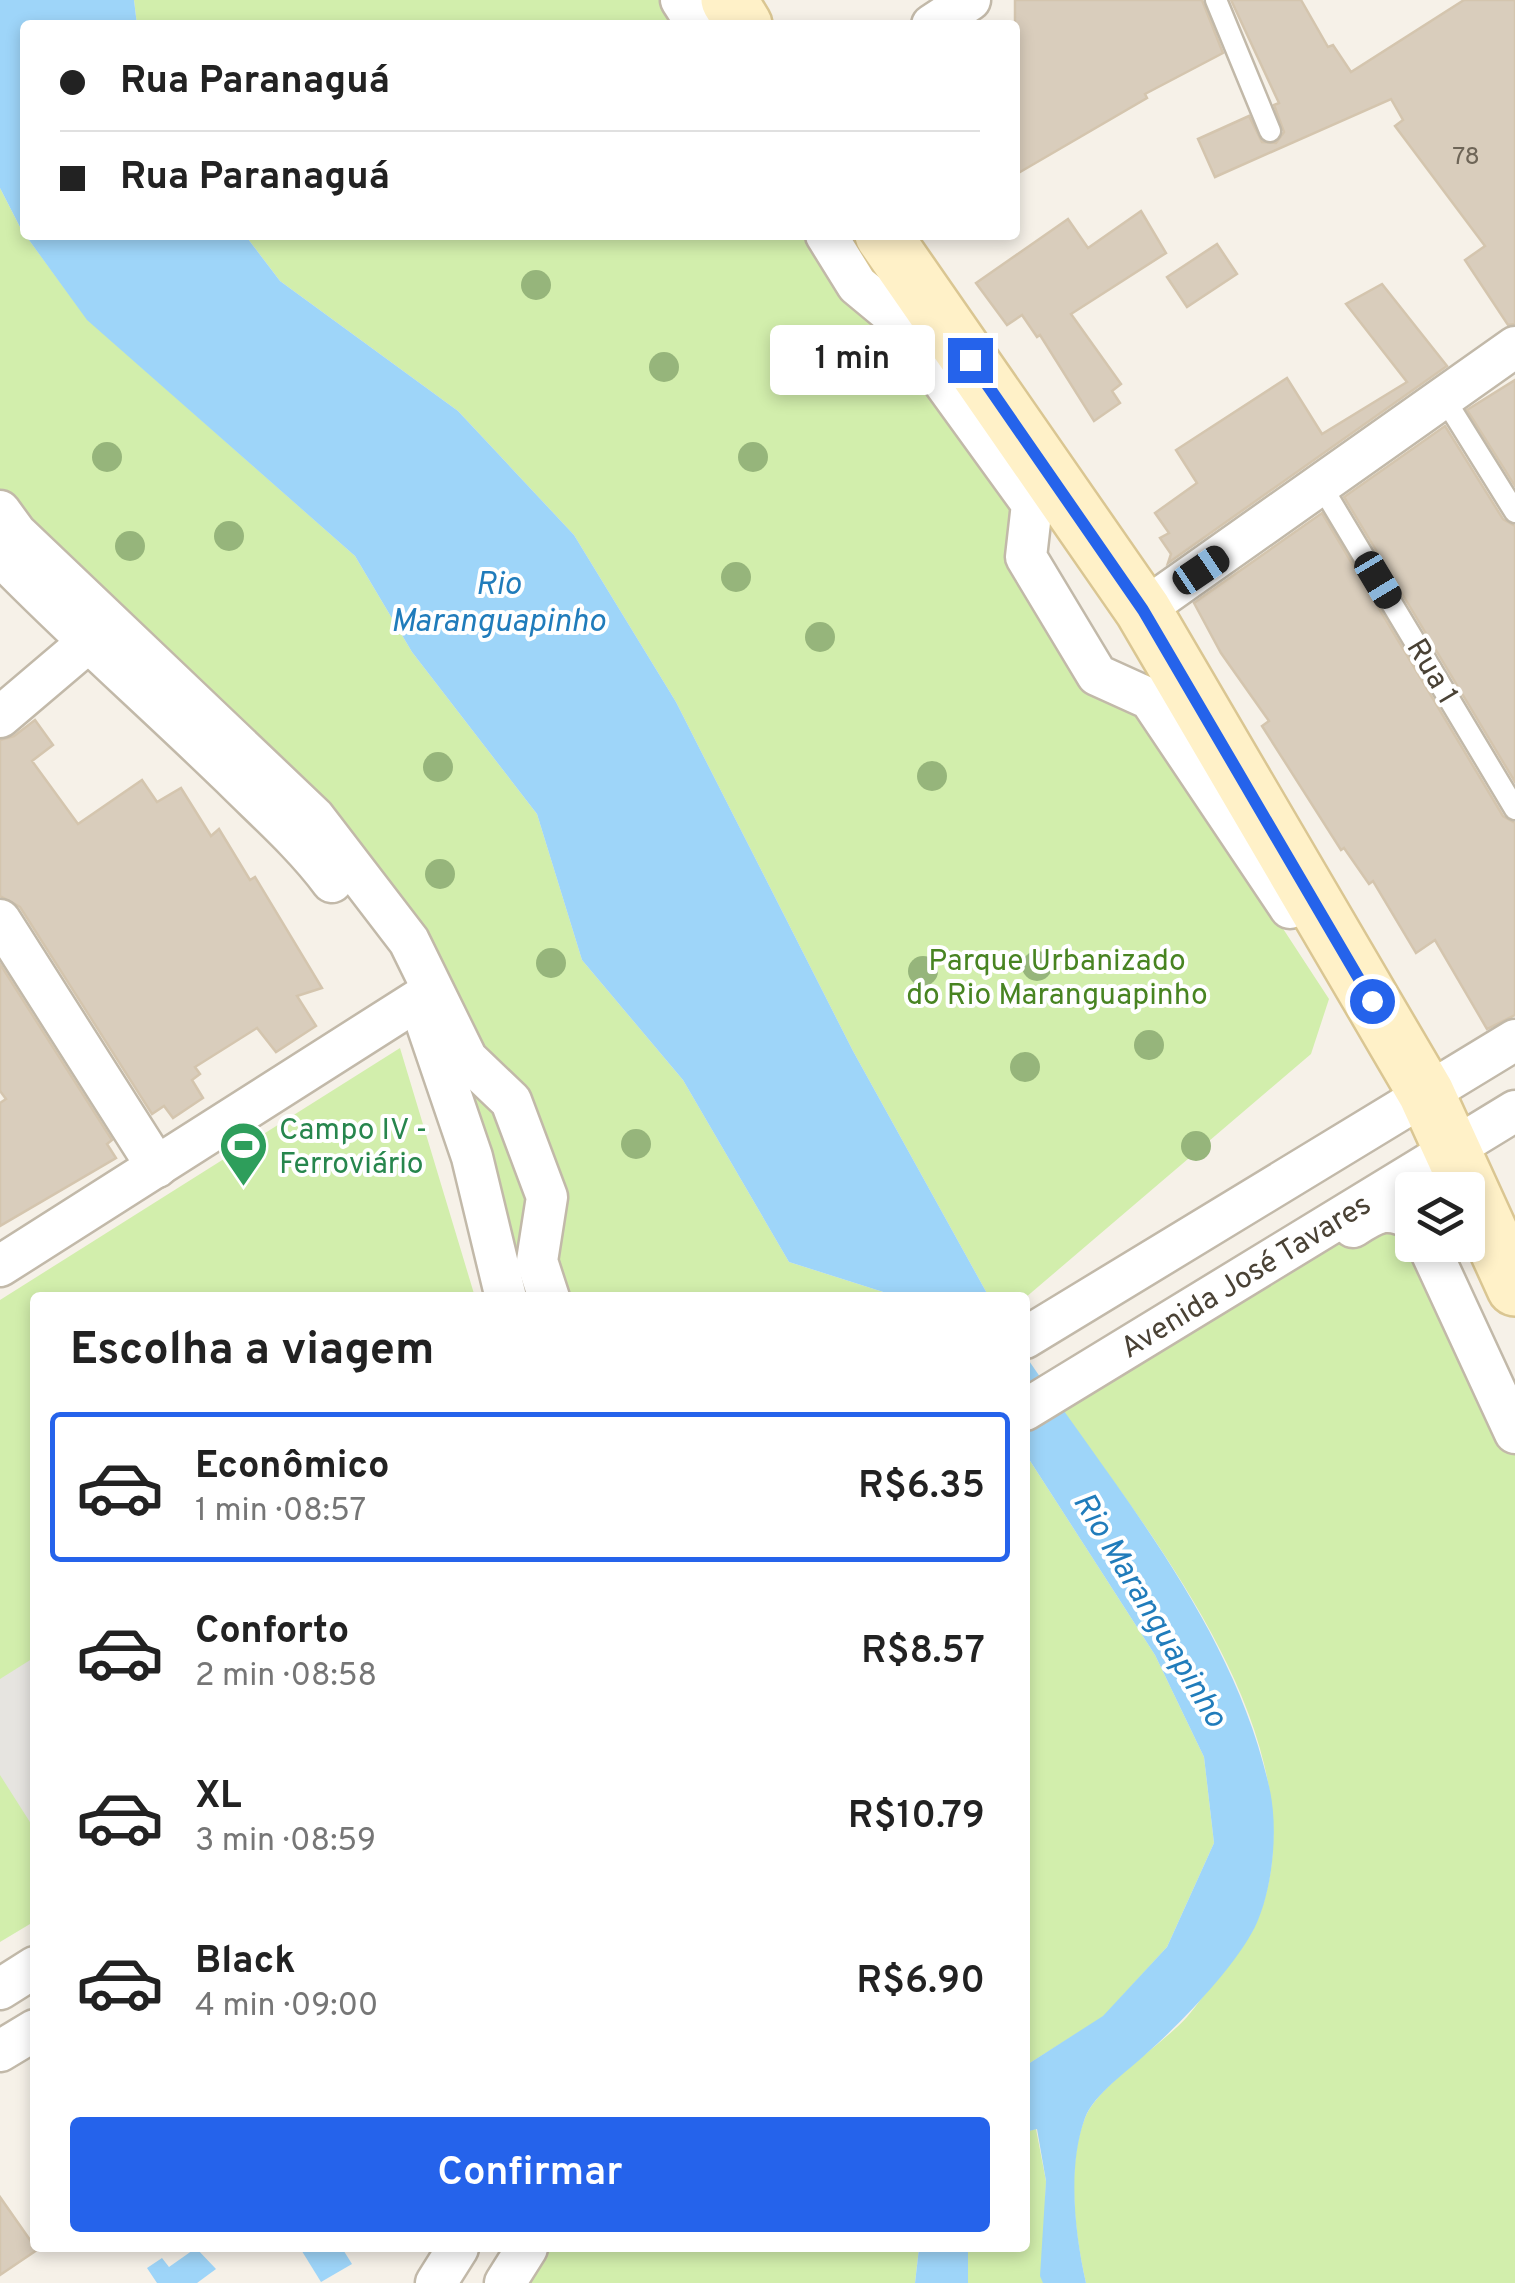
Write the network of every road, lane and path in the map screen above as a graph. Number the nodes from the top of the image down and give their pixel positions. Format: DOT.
graph roads {
  1 [pos="970,0"];
  2 [pos="1216,0"];
  3 [pos="940,20"];
  4 [pos="1270,131"];
  5 [pos="829,240"];
  6 [pos="886,240"];
  7 [pos="1515,348"];
  8 [pos="1444,398"];
  9 [pos="1319,482"];
  10 [pos="0,511"];
  11 [pos="1515,512"];
  12 [pos="0,555"];
  13 [pos="1143,610"];
  14 [pos="86,644"];
  15 [pos="0,717"];
  16 [pos="1515,809"];
  17 [pos="0,920"];
  18 [pos="418,1000"];
  19 [pos="1515,1040"];
  20 [pos="1417,1098"];
  21 [pos="1515,1110"];
  22 [pos="1451,1150"];
  23 [pos="157,1167"];
  24 [pos="1395,1210"];
  25 [pos="1436,1262"];
  26 [pos="0,1266"];
  27 [pos="1515,1288"];
  28 [pos="505,1292"];
  29 [pos="547,1292"];
  30 [pos="1030,1335"];
  31 [pos="1148,1344"];
  32 [pos="1030,1407"];
  33 [pos="1030,1428"];
  34 [pos="1515,1433"];
  35 [pos="30,1971"];
  36 [pos="0,1989"];
  37 [pos="30,2033"];
  38 [pos="0,2051"];
  39 [pos="455,2252"];
  40 [pos="524,2252"];
  41 [pos="436,2283"];
  42 [pos="505,2283"];
  1 -- 3 [label="street"];
  2 -- 4 [label="lane"];
  5 -- 20 [label="street"];
  6 -- 13 [label="main road"];
  7 -- 8 [label="street"];
  8 -- 9 [label="street"];
  8 -- 11 [label="lane"];
  9 -- 13 [label="street"];
  9 -- 16 [label="lane, Rua 1"];
  10 -- 29 [label="street"];
  12 -- 14 [label="street"];
  13 -- 20 [label="main road"];
  14 -- 15 [label="street"];
  14 -- 18 [label="street"];
  17 -- 23 [label="street"];
  18 -- 23 [label="street"];
  18 -- 28 [label="street"];
  19 -- 20 [label="street, Avenida José Tavares"];
  20 -- 22 [label="main road"];
  20 -- 30 [label="street, Avenida José Tavares"];
  21 -- 22 [label="street, Avenida José Tavares"];
  22 -- 27 [label="main road"];
  22 -- 31 [label="street, Avenida José Tavares"];
  23 -- 26 [label="street"];
  24 -- 31 [label="street"];
  25 -- 34 [label="street"];
  31 -- 32 [label="street, Avenida José Tavares"];
  31 -- 33 [label="street"];
  35 -- 36 [label="street"];
  37 -- 38 [label="street"];
  39 -- 41 [label="street"];
  40 -- 42 [label="street"];
}
